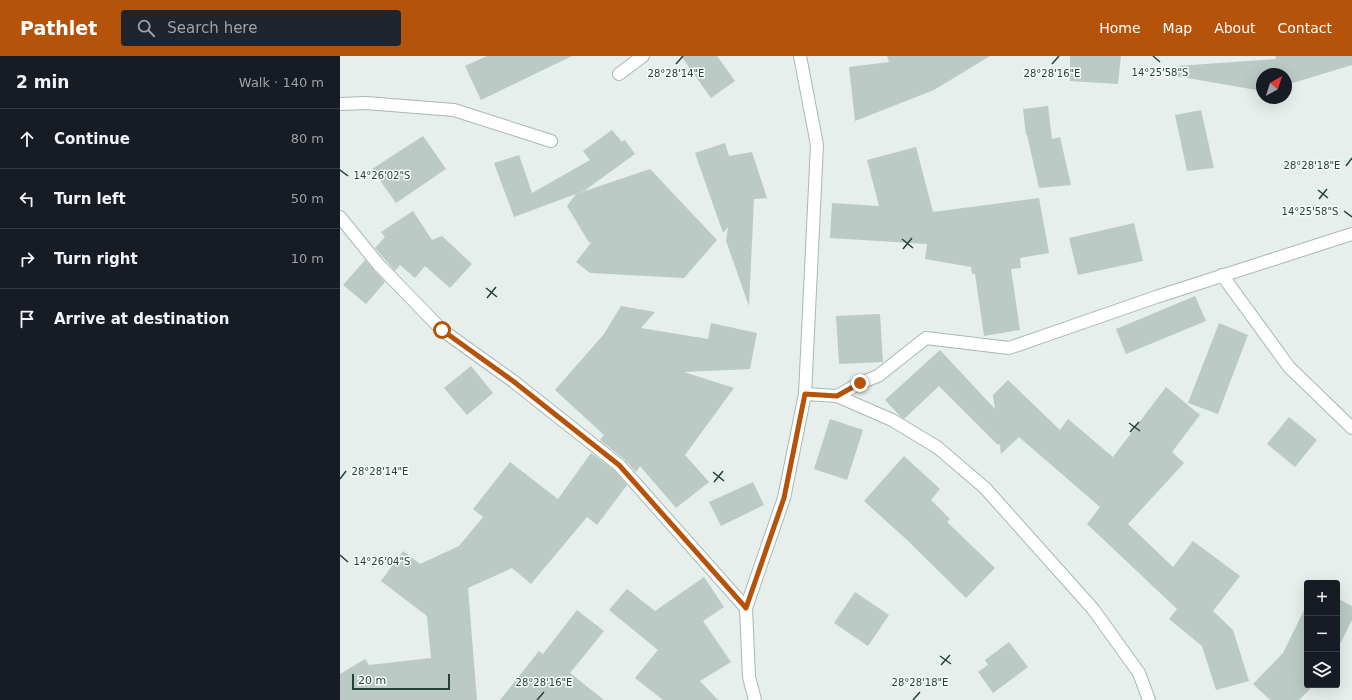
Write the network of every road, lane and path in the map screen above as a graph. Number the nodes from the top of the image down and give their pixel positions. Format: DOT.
graph roads {
  1 [pos="643,56"];
  2 [pos="800,56"];
  3 [pos="619,74"];
  4 [pos="340,104"];
  5 [pos="551,141"];
  6 [pos="340,217"];
  7 [pos="1352,234"];
  8 [pos="1222,275"];
  9 [pos="805,394"];
  10 [pos="837,396"];
  11 [pos="1352,428"];
  12 [pos="746,608"];
  13 [pos="755,700"];
  14 [pos="1149,700"];
  1 -- 3 [label="street"];
  2 -- 9 [label="street"];
  4 -- 5 [label="street"];
  6 -- 12 [label="street"];
  7 -- 8 [label="street"];
  8 -- 10 [label="street"];
  8 -- 11 [label="street"];
  9 -- 10 [label="street"];
  9 -- 12 [label="street"];
  10 -- 14 [label="street"];
  12 -- 13 [label="street"];
}
